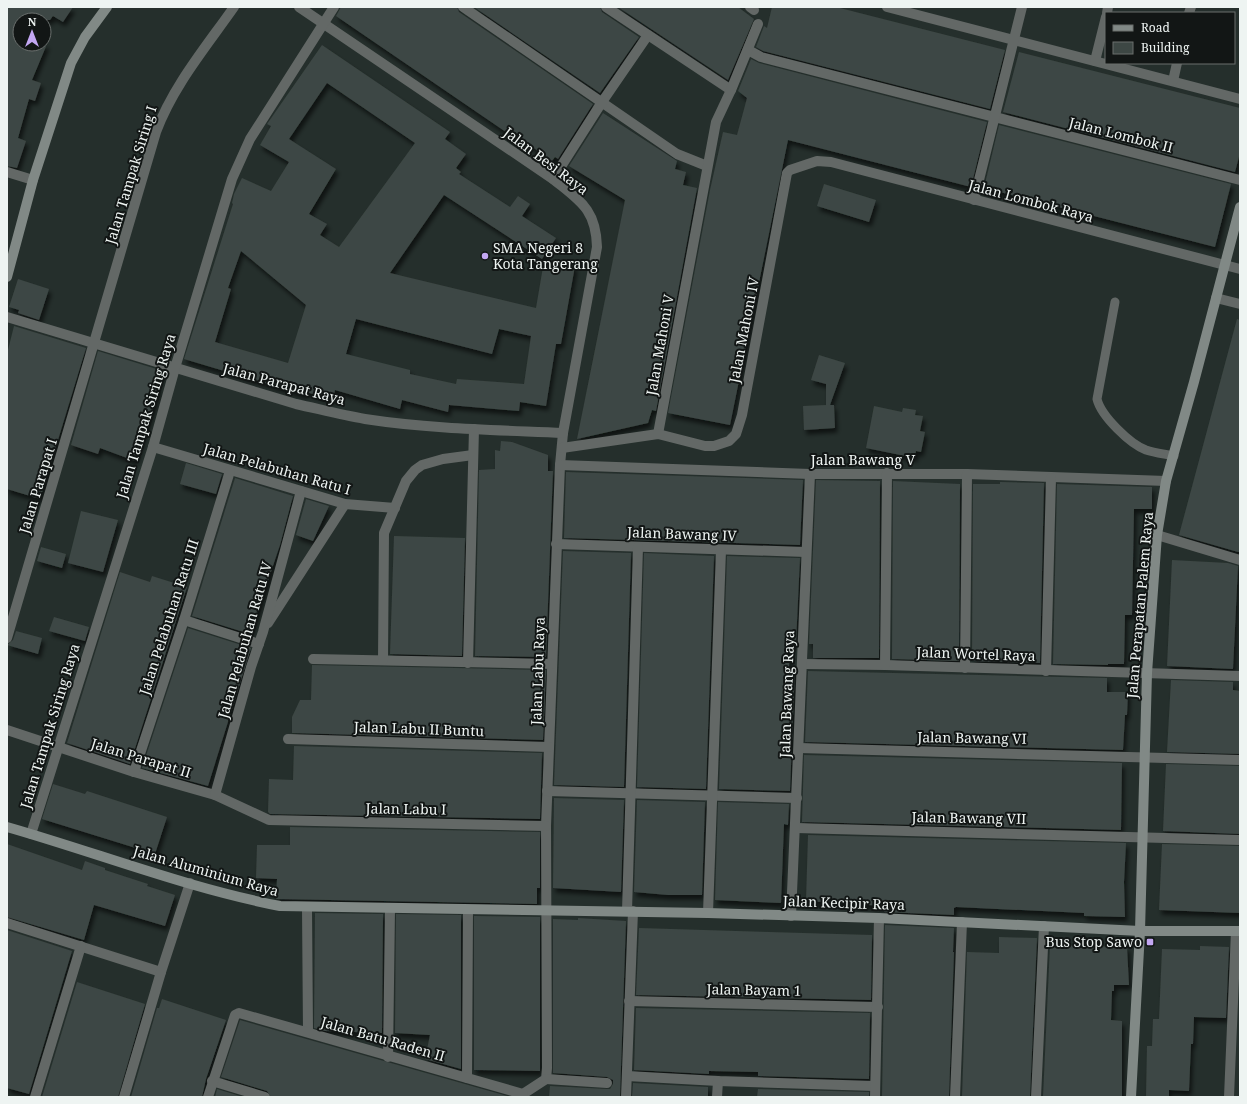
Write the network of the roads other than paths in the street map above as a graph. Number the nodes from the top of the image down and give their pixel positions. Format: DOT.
graph roads {
  1 [pos="107,7"];
  2 [pos="234,7"];
  3 [pos="299,7"];
  4 [pos="334,7"];
  5 [pos="463,7"];
  6 [pos="606,7"];
  7 [pos="887,7"];
  8 [pos="1022,7"];
  9 [pos="1105,21"];
  10 [pos="323,23"];
  11 [pos="758,24"];
  12 [pos="648,35"];
  13 [pos="1014,40"];
  14 [pos="754,53"];
  15 [pos="1095,61"];
  16 [pos="1105,64"];
  17 [pos="1107,64"];
  18 [pos="1178,64"];
  19 [pos="1173,81"];
  20 [pos="731,90"];
  21 [pos="1240,99"];
  22 [pos="602,102"];
  23 [pos="994,118"];
  24 [pos="810,163"];
  25 [pos="708,166"];
  26 [pos="7,172"];
  27 [pos="553,179"];
  28 [pos="33,180"];
  29 [pos="1240,180"];
  30 [pos="974,200"];
  31 [pos="1240,207"];
  32 [pos="1225,265"];
  33 [pos="1240,269"];
  34 [pos="7,277"];
  35 [pos="1217,296"];
  36 [pos="1115,302"];
  37 [pos="1240,304"];
  38 [pos="7,317"];
  39 [pos="95,343"];
  40 [pos="175,368"];
  41 [pos="474,429"];
  42 [pos="563,433"];
  43 [pos="658,434"];
  44 [pos="153,447"];
  45 [pos="562,448"];
  46 [pos="473,455"];
  47 [pos="1174,456"];
  48 [pos="560,465"];
  49 [pos="230,471"];
  50 [pos="887,473"];
  51 [pos="810,474"];
  52 [pos="967,474"];
  53 [pos="1051,478"];
  54 [pos="1166,481"];
  55 [pos="301,491"];
  56 [pos="345,504"];
  57 [pos="395,508"];
  58 [pos="1157,535"];
  59 [pos="556,544"];
  60 [pos="638,547"];
  61 [pos="721,550"];
  62 [pos="806,552"];
  63 [pos="1240,560"];
  64 [pos="184,620"];
  65 [pos="263,632"];
  66 [pos="7,638"];
  67 [pos="259,644"];
  68 [pos="313,659"];
  69 [pos="383,660"];
  70 [pos="468,663"];
  71 [pos="552,664"];
  72 [pos="803,664"];
  73 [pos="885,665"];
  74 [pos="965,668"];
  75 [pos="1046,671"];
  76 [pos="1147,673"];
  77 [pos="1240,676"];
  78 [pos="7,730"];
  79 [pos="288,739"];
  80 [pos="58,747"];
  81 [pos="549,747"];
  82 [pos="799,748"];
  83 [pos="1144,756"];
  84 [pos="1240,760"];
  85 [pos="134,772"];
  86 [pos="548,791"];
  87 [pos="631,793"];
  88 [pos="712,794"];
  89 [pos="215,795"];
  90 [pos="797,798"];
  91 [pos="266,818"];
  92 [pos="546,826"];
  93 [pos="7,827"];
  94 [pos="796,828"];
  95 [pos="31,834"];
  96 [pos="1142,837"];
  97 [pos="1240,840"];
  98 [pos="190,883"];
  99 [pos="307,908"];
  100 [pos="390,909"];
  101 [pos="468,910"];
  102 [pos="547,910"];
  103 [pos="630,911"];
  104 [pos="708,913"];
  105 [pos="791,916"];
  106 [pos="879,918"];
  107 [pos="962,922"];
  108 [pos="7,923"];
  109 [pos="1044,926"];
  110 [pos="1140,931"];
  111 [pos="1238,931"];
  112 [pos="81,946"];
  113 [pos="161,972"];
  114 [pos="629,1001"];
  115 [pos="878,1007"];
  116 [pos="308,1032"];
  117 [pos="388,1057"];
  118 [pos="627,1076"];
  119 [pos="467,1078"];
  120 [pos="546,1079"];
  121 [pos="212,1081"];
  122 [pos="718,1081"];
  123 [pos="606,1083"];
  124 [pos="875,1086"];
  125 [pos="523,1095"];
  126 [pos="35,1097"];
  127 [pos="124,1097"];
  128 [pos="208,1097"];
  129 [pos="265,1097"];
  130 [pos="626,1097"];
  131 [pos="717,1097"];
  132 [pos="875,1097"];
  133 [pos="954,1097"];
  134 [pos="1036,1097"];
  135 [pos="1131,1097"];
  136 [pos="1229,1097"];
  1 -- 28 [label="street"];
  2 -- 39 [label="street, Jalan Tampak Siring I"];
  3 -- 10 [label="street, Jalan Besi Raya"];
  4 -- 10 [label="street, Jalan Tampak Siring Raya"];
  5 -- 22 [label="street"];
  6 -- 12 [label="street"];
  7 -- 13 [label="street"];
  8 -- 13 [label="street"];
  9 -- 15 [label="street"];
  10 -- 27 [label="street, Jalan Besi Raya"];
  10 -- 40 [label="street, Jalan Tampak Siring Raya"];
  11 -- 14 [label="street, Jalan Mahoni V"];
  12 -- 20 [label="street"];
  12 -- 22 [label="street"];
  13 -- 15 [label="street"];
  13 -- 23 [label="street"];
  14 -- 20 [label="street, Jalan Mahoni V"];
  14 -- 23 [label="street, Jalan Lombok II"];
  15 -- 16 [label="street"];
  17 -- 19 [label="street"];
  18 -- 19 [label="street"];
  19 -- 21 [label="street"];
  20 -- 25 [label="street, Jalan Mahoni V"];
  22 -- 25 [label="street"];
  22 -- 27 [label="street"];
  23 -- 29 [label="street, Jalan Lombok II"];
  23 -- 30 [label="street"];
  24 -- 30 [label="street, Jalan Lombok Raya"];
  24 -- 43 [label="street, Jalan Mahoni IV"];
  25 -- 43 [label="street, Jalan Mahoni V"];
  26 -- 28 [label="street"];
  27 -- 42 [label="street, Jalan Besi Raya"];
  28 -- 34 [label="street"];
  30 -- 32 [label="street, Jalan Lombok Raya"];
  31 -- 32 [label="street, Jalan Perapatan Palem Raya"];
  32 -- 33 [label="street, Jalan Lombok Raya"];
  32 -- 35 [label="street, Jalan Perapatan Palem Raya"];
  35 -- 37 [label="street"];
  35 -- 47 [label="street, Jalan Perapatan Palem Raya"];
  36 -- 47 [label="lane"];
  38 -- 39 [label="street, Jalan Parapat Raya"];
  39 -- 40 [label="street, Jalan Parapat Raya"];
  39 -- 66 [label="street, Jalan Parapat I"];
  40 -- 41 [label="street, Jalan Parapat Raya"];
  40 -- 44 [label="street, Jalan Tampak Siring Raya"];
  41 -- 42 [label="street, Jalan Parapat Raya"];
  41 -- 46 [label="street"];
  42 -- 45 [label="street, Jalan Labu Raya"];
  43 -- 45 [label="street"];
  44 -- 49 [label="street, Jalan Pelabuhan Ratu I"];
  44 -- 80 [label="street, Jalan Tampak Siring Raya"];
  45 -- 48 [label="street, Jalan Labu Raya"];
  46 -- 57 [label="street"];
  46 -- 70 [label="street"];
  47 -- 54 [label="street, Jalan Perapatan Palem Raya"];
  48 -- 51 [label="street, Jalan Bawang V"];
  48 -- 59 [label="street, Jalan Labu Raya"];
  49 -- 55 [label="street, Jalan Pelabuhan Ratu I"];
  49 -- 64 [label="street, Jalan Pelabuhan Ratu III"];
  50 -- 51 [label="street, Jalan Bawang V"];
  50 -- 52 [label="street, Jalan Bawang V"];
  50 -- 73 [label="street"];
  51 -- 62 [label="street, Jalan Bawang Raya"];
  52 -- 53 [label="street, Jalan Bawang V"];
  52 -- 74 [label="street"];
  53 -- 54 [label="street, Jalan Bawang V"];
  53 -- 75 [label="street"];
  54 -- 58 [label="street, Jalan Perapatan Palem Raya"];
  55 -- 56 [label="street, Jalan Pelabuhan Ratu I"];
  55 -- 65 [label="street, Jalan Pelabuhan Ratu IV"];
  56 -- 57 [label="street, Jalan Pelabuhan Ratu I"];
  56 -- 65 [label="street"];
  57 -- 69 [label="street"];
  58 -- 63 [label="street"];
  58 -- 76 [label="street, Jalan Perapatan Palem Raya"];
  59 -- 60 [label="street, Jalan Bawang IV"];
  59 -- 71 [label="street, Jalan Labu Raya"];
  60 -- 61 [label="street, Jalan Bawang IV"];
  60 -- 87 [label="street"];
  61 -- 62 [label="street, Jalan Bawang IV"];
  61 -- 88 [label="street"];
  62 -- 72 [label="street, Jalan Bawang Raya"];
  64 -- 67 [label="street"];
  64 -- 85 [label="street, Jalan Pelabuhan Ratu III"];
  65 -- 67 [label="street, Jalan Pelabuhan Ratu IV"];
  67 -- 89 [label="street, Jalan Pelabuhan Ratu IV"];
  68 -- 69 [label="street"];
  69 -- 70 [label="street"];
  70 -- 71 [label="street"];
  71 -- 81 [label="street, Jalan Labu Raya"];
  72 -- 73 [label="street, Jalan Wortel Raya"];
  72 -- 82 [label="street, Jalan Bawang Raya"];
  73 -- 74 [label="street, Jalan Wortel Raya"];
  74 -- 75 [label="street, Jalan Wortel Raya"];
  75 -- 76 [label="street, Jalan Wortel Raya"];
  76 -- 77 [label="street, Jalan Wortel Raya"];
  76 -- 83 [label="street, Jalan Perapatan Palem Raya"];
  78 -- 80 [label="street, Jalan Parapat II"];
  79 -- 81 [label="street, Jalan Labu II Buntu"];
  80 -- 85 [label="street, Jalan Parapat II"];
  80 -- 95 [label="street, Jalan Tampak Siring Raya"];
  81 -- 86 [label="street, Jalan Labu Raya"];
  82 -- 83 [label="street, Jalan Bawang VI"];
  82 -- 90 [label="street, Jalan Bawang Raya"];
  83 -- 84 [label="street, Jalan Bawang VI"];
  83 -- 96 [label="street, Jalan Perapatan Palem Raya"];
  85 -- 89 [label="street, Jalan Parapat II"];
  86 -- 87 [label="street"];
  86 -- 92 [label="street, Jalan Labu Raya"];
  87 -- 88 [label="street"];
  87 -- 103 [label="street"];
  88 -- 90 [label="street"];
  88 -- 104 [label="street"];
  89 -- 91 [label="street, Jalan Parapat II"];
  90 -- 94 [label="street, Jalan Bawang Raya"];
  91 -- 92 [label="street, Jalan Labu I"];
  92 -- 102 [label="street, Jalan Labu Raya"];
  93 -- 95 [label="street, Jalan Aluminium Raya"];
  94 -- 96 [label="street, Jalan Bawang VII"];
  94 -- 105 [label="street, Jalan Bawang Raya"];
  95 -- 98 [label="street, Jalan Aluminium Raya"];
  96 -- 97 [label="street, Jalan Bawang VII"];
  96 -- 110 [label="street, Jalan Perapatan Palem Raya"];
  98 -- 99 [label="street, Jalan Aluminium Raya"];
  98 -- 113 [label="street"];
  99 -- 100 [label="street, Jalan Aluminium Raya"];
  99 -- 116 [label="street"];
  100 -- 101 [label="street, Jalan Aluminium Raya"];
  100 -- 117 [label="street"];
  101 -- 102 [label="street, Jalan Aluminium Raya"];
  101 -- 119 [label="street"];
  102 -- 103 [label="street, Jalan Kecipir Raya"];
  102 -- 120 [label="street, Jalan Labu Raya"];
  103 -- 104 [label="street, Jalan Kecipir Raya"];
  103 -- 114 [label="street"];
  104 -- 105 [label="street, Jalan Kecipir Raya"];
  105 -- 106 [label="street, Jalan Kecipir Raya"];
  106 -- 107 [label="street, Jalan Kecipir Raya"];
  106 -- 115 [label="street"];
  107 -- 109 [label="street, Jalan Kecipir Raya"];
  107 -- 133 [label="street"];
  108 -- 112 [label="street"];
  109 -- 110 [label="street, Jalan Kecipir Raya"];
  109 -- 134 [label="street"];
  110 -- 111 [label="street, Jalan Kecipir Raya"];
  110 -- 135 [label="street, Jalan Perapatan Palem Raya"];
  111 -- 136 [label="street"];
  112 -- 113 [label="street"];
  112 -- 126 [label="street"];
  113 -- 127 [label="street"];
  114 -- 115 [label="street, Jalan Bayam 1"];
  114 -- 118 [label="street"];
  115 -- 124 [label="street"];
  116 -- 117 [label="street, Jalan Batu Raden II"];
  116 -- 121 [label="street, Jalan Batu Raden II"];
  117 -- 119 [label="street, Jalan Batu Raden II"];
  118 -- 122 [label="street"];
  118 -- 130 [label="street"];
  119 -- 125 [label="street, Jalan Batu Raden II"];
  120 -- 123 [label="street"];
  120 -- 125 [label="street"];
  121 -- 128 [label="street"];
  121 -- 129 [label="street"];
  122 -- 124 [label="street"];
  122 -- 131 [label="street"];
  124 -- 132 [label="street"];
}
